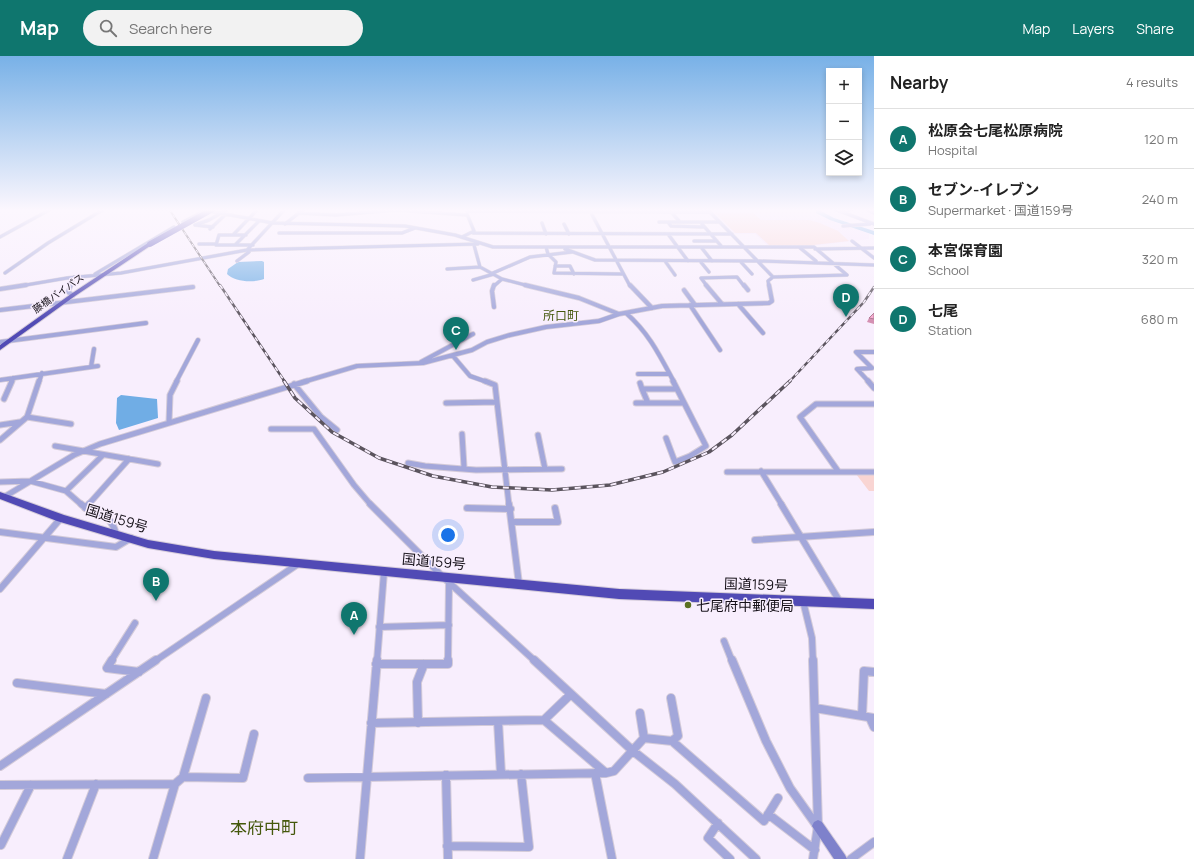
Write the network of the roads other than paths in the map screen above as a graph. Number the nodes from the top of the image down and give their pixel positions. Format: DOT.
graph roads {
  1 [pos="43,246"];
  2 [pos="141,246"];
  3 [pos="146,246"];
  4 [pos="252,246"];
  5 [pos="407,246"];
  6 [pos="474,246"];
  7 [pos="490,246"];
  8 [pos="546,247"];
  9 [pos="559,247"];
  10 [pos="609,247"];
  11 [pos="677,247"];
  12 [pos="701,247"];
  13 [pos="722,247"];
  14 [pos="744,247"];
  15 [pos="800,247"];
  16 [pos="861,248"];
  17 [pos="874,248"];
  18 [pos="816,249"];
  19 [pos="248,250"];
  20 [pos="574,252"];
  21 [pos="548,254"];
  22 [pos="874,258"];
  23 [pos="238,261"];
  24 [pos="616,261"];
  25 [pos="665,261"];
  26 [pos="688,261"];
  27 [pos="700,261"];
  28 [pos="712,261"];
  29 [pos="740,261"];
  30 [pos="759,261"];
  31 [pos="816,261"];
  32 [pos="835,265"];
  33 [pos="874,265"];
  34 [pos="555,266"];
  35 [pos="480,267"];
  36 [pos="447,270"];
  37 [pos="709,272"];
  38 [pos="5,273"];
  39 [pos="103,274"];
  40 [pos="493,274"];
  41 [pos="574,274"];
  42 [pos="623,274"];
  43 [pos="752,274"];
  44 [pos="93,275"];
  45 [pos="675,275"];
  46 [pos="773,276"];
  47 [pos="74,277"];
  48 [pos="502,279"];
  49 [pos="473,280"];
  50 [pos="193,287"];
  51 [pos="0,289"];
  52 [pos="684,290"];
  53 [pos="748,290"];
  54 [pos="73,295"];
  55 [pos="62,302"];
  56 [pos="722,304"];
  57 [pos="738,304"];
  58 [pos="692,305"];
  59 [pos="494,307"];
  60 [pos="652,308"];
  61 [pos="0,310"];
  62 [pos="626,313"];
  63 [pos="619,314"];
  64 [pos="146,323"];
  65 [pos="763,333"];
  66 [pos="473,334"];
  67 [pos="198,340"];
  68 [pos="8,341"];
  69 [pos="0,342"];
  70 [pos="0,348"];
  71 [pos="94,349"];
  72 [pos="720,350"];
  73 [pos="874,352"];
  74 [pos="453,356"];
  75 [pos="417,364"];
  76 [pos="98,366"];
  77 [pos="91,367"];
  78 [pos="42,373"];
  79 [pos="638,374"];
  80 [pos="669,374"];
  81 [pos="13,378"];
  82 [pos="0,380"];
  83 [pos="640,383"];
  84 [pos="294,384"];
  85 [pos="874,388"];
  86 [pos="642,389"];
  87 [pos="676,389"];
  88 [pos="4,399"];
  89 [pos="497,402"];
  90 [pos="446,403"];
  91 [pos="636,403"];
  92 [pos="648,403"];
  93 [pos="684,403"];
  94 [pos="874,404"];
  95 [pos="27,417"];
  96 [pos="21,422"];
  97 [pos="169,422"];
  98 [pos="70,424"];
  99 [pos="0,425"];
  100 [pos="271,429"];
  101 [pos="337,430"];
  102 [pos="462,434"];
  103 [pos="538,435"];
  104 [pos="666,438"];
  105 [pos="0,440"];
  106 [pos="55,446"];
  107 [pos="83,451"];
  108 [pos="103,455"];
  109 [pos="129,459"];
  110 [pos="408,462"];
  111 [pos="158,464"];
  112 [pos="464,467"];
  113 [pos="504,469"];
  114 [pos="545,469"];
  115 [pos="562,469"];
  116 [pos="760,471"];
  117 [pos="727,472"];
  118 [pos="838,472"];
  119 [pos="874,472"];
  120 [pos="30,481"];
  121 [pos="0,482"];
  122 [pos="66,492"];
  123 [pos="1,497"];
  124 [pos="85,508"];
  125 [pos="467,508"];
  126 [pos="511,508"];
  127 [pos="555,508"];
  128 [pos="61,518"];
  129 [pos="513,522"];
  130 [pos="0,532"];
  131 [pos="874,532"];
  132 [pos="116,534"];
  133 [pos="799,537"];
  134 [pos="131,538"];
  135 [pos="43,539"];
  136 [pos="755,540"];
  137 [pos="298,564"];
  138 [pos="384,572"];
  139 [pos="446,580"];
  140 [pos="519,584"];
  141 [pos="0,589"];
  142 [pos="803,601"];
  143 [pos="840,602"];
  144 [pos="874,604"];
  145 [pos="135,623"];
  146 [pos="449,625"];
  147 [pos="379,627"];
  148 [pos="724,641"];
  149 [pos="376,664"];
  150 [pos="424,664"];
  151 [pos="139,672"];
  152 [pos="874,672"];
  153 [pos="17,683"];
  154 [pos="106,694"];
  155 [pos="571,694"];
  156 [pos="206,698"];
  157 [pos="671,698"];
  158 [pos="815,708"];
  159 [pos="640,713"];
  160 [pos="869,717"];
  161 [pos="544,720"];
  162 [pos="498,721"];
  163 [pos="418,722"];
  164 [pos="371,723"];
  165 [pos="874,727"];
  166 [pos="254,734"];
  167 [pos="644,738"];
  168 [pos="672,741"];
  169 [pos="633,751"];
  170 [pos="0,766"];
  171 [pos="595,773"];
  172 [pos="606,773"];
  173 [pos="501,774"];
  174 [pos="521,774"];
  175 [pos="446,775"];
  176 [pos="183,777"];
  177 [pos="308,778"];
  178 [pos="366,778"];
  179 [pos="96,784"];
  180 [pos="175,784"];
  181 [pos="0,785"];
  182 [pos="31,785"];
  183 [pos="778,798"];
  184 [pos="768,814"];
  185 [pos="718,823"];
  186 [pos="818,826"];
  187 [pos="874,842"];
  188 [pos="1,845"];
  189 [pos="448,846"];
  190 [pos="814,855"];
  191 [pos="67,859"];
  192 [pos="153,859"];
  193 [pos="360,859"];
  194 [pos="448,859"];
  195 [pos="612,859"];
  196 [pos="730,859"];
  197 [pos="756,859"];
  198 [pos="841,859"];
  199 [pos="851,859"];
  1 -- 38 [label="street"];
  2 -- 44 [label="street"];
  3 -- 39 [label="highway, 藤橋バイパス, bridge"];
  4 -- 19 [label="street"];
  5 -- 19 [label="street"];
  6 -- 35 [label="street"];
  7 -- 8 [label="street"];
  8 -- 9 [label="street"];
  8 -- 21 [label="street"];
  9 -- 10 [label="street"];
  9 -- 20 [label="street"];
  10 -- 11 [label="street"];
  10 -- 24 [label="street"];
  11 -- 12 [label="street"];
  11 -- 26 [label="street"];
  12 -- 13 [label="street"];
  12 -- 28 [label="street"];
  13 -- 14 [label="street"];
  14 -- 15 [label="street"];
  14 -- 30 [label="street"];
  15 -- 18 [label="street"];
  15 -- 31 [label="street"];
  16 -- 17 [label="street"];
  16 -- 18 [label="street"];
  16 -- 22 [label="street"];
  18 -- 32 [label="street"];
  19 -- 23 [label="street"];
  19 -- 39 [label="street"];
  20 -- 21 [label="street"];
  20 -- 24 [label="street"];
  21 -- 34 [label="street"];
  21 -- 40 [label="street"];
  24 -- 25 [label="street"];
  24 -- 42 [label="street"];
  25 -- 26 [label="street"];
  25 -- 45 [label="street"];
  26 -- 27 [label="street"];
  27 -- 28 [label="street"];
  27 -- 37 [label="street"];
  28 -- 29 [label="street"];
  29 -- 30 [label="street"];
  29 -- 43 [label="street"];
  30 -- 32 [label="street"];
  30 -- 46 [label="street"];
  32 -- 33 [label="street"];
  32 -- 46 [label="street"];
  34 -- 41 [label="street"];
  34 -- 41 [label="street"];
  35 -- 36 [label="street"];
  35 -- 40 [label="street"];
  39 -- 44 [label="street"];
  39 -- 54 [label="highway, 藤橋バイパス"];
  40 -- 48 [label="street"];
  40 -- 49 [label="street"];
  41 -- 42 [label="street"];
  42 -- 60 [label="street"];
  44 -- 47 [label="street"];
  46 -- 57 [label="street"];
  47 -- 51 [label="street"];
  47 -- 54 [label="street"];
  48 -- 59 [label="street"];
  48 -- 63 [label="street"];
  50 -- 55 [label="street"];
  52 -- 58 [label="street"];
  53 -- 56 [label="street"];
  54 -- 55 [label="highway, 藤橋バイパス"];
  55 -- 61 [label="street"];
  55 -- 68 [label="highway, 藤橋バイパス"];
  56 -- 57 [label="street"];
  56 -- 58 [label="street"];
  57 -- 65 [label="street"];
  58 -- 60 [label="street"];
  58 -- 72 [label="street"];
  60 -- 62 [label="street"];
  62 -- 63 [label="street"];
  62 -- 80 [label="street"];
  63 -- 74 [label="street"];
  64 -- 68 [label="street"];
  66 -- 75 [label="street"];
  67 -- 97 [label="street"];
  68 -- 69 [label="street"];
  68 -- 70 [label="highway, 藤橋バイパス"];
  71 -- 77 [label="street"];
  73 -- 85 [label="street"];
  74 -- 75 [label="street"];
  74 -- 89 [label="street"];
  75 -- 84 [label="street"];
  76 -- 77 [label="street"];
  77 -- 78 [label="street"];
  78 -- 81 [label="street"];
  78 -- 95 [label="street"];
  79 -- 80 [label="street"];
  80 -- 87 [label="street"];
  81 -- 82 [label="street"];
  81 -- 88 [label="street"];
  83 -- 86 [label="street"];
  84 -- 97 [label="street"];
  84 -- 101 [label="street"];
  86 -- 87 [label="street"];
  86 -- 92 [label="street"];
  87 -- 93 [label="street"];
  89 -- 90 [label="street"];
  89 -- 113 [label="street"];
  91 -- 92 [label="street"];
  92 -- 93 [label="street"];
  93 -- 104 [label="street"];
  94 -- 118 [label="street"];
  95 -- 96 [label="street"];
  95 -- 98 [label="street"];
  96 -- 99 [label="street"];
  96 -- 105 [label="street"];
  97 -- 107 [label="street"];
  100 -- 139 [label="street"];
  102 -- 112 [label="street"];
  103 -- 114 [label="street"];
  106 -- 107 [label="street"];
  107 -- 108 [label="street"];
  107 -- 120 [label="street"];
  108 -- 109 [label="street"];
  108 -- 122 [label="street"];
  109 -- 111 [label="street"];
  109 -- 124 [label="street"];
  110 -- 112 [label="street"];
  112 -- 113 [label="street"];
  113 -- 114 [label="street"];
  113 -- 126 [label="street"];
  114 -- 115 [label="street"];
  116 -- 117 [label="street"];
  116 -- 118 [label="street"];
  116 -- 133 [label="street"];
  118 -- 119 [label="street"];
  120 -- 121 [label="street"];
  120 -- 122 [label="street"];
  120 -- 123 [label="street"];
  122 -- 124 [label="street"];
  123 -- 128 [label="highway, 国道159号"];
  124 -- 132 [label="street"];
  125 -- 126 [label="street"];
  126 -- 129 [label="street"];
  127 -- 129 [label="street"];
  128 -- 132 [label="highway, 国道159号"];
  128 -- 135 [label="street"];
  129 -- 140 [label="street"];
  130 -- 135 [label="street"];
  131 -- 133 [label="street"];
  132 -- 134 [label="highway, 国道159号"];
  133 -- 136 [label="street"];
  133 -- 143 [label="street"];
  134 -- 135 [label="street"];
  134 -- 137 [label="highway, 国道159号"];
  135 -- 141 [label="street"];
  137 -- 138 [label="highway, 国道159号"];
  137 -- 151 [label="street"];
  138 -- 139 [label="highway, 国道159号"];
  138 -- 147 [label="street"];
  139 -- 140 [label="highway, 国道159号"];
  139 -- 146 [label="street"];
  139 -- 155 [label="street"];
  140 -- 142 [label="highway, 国道159号"];
  142 -- 143 [label="highway, 国道159号"];
  142 -- 158 [label="street"];
  143 -- 144 [label="highway, 国道159号"];
  145 -- 151 [label="street"];
  146 -- 147 [label="street"];
  146 -- 150 [label="street"];
  147 -- 149 [label="street"];
  148 -- 186 [label="street"];
  149 -- 150 [label="street"];
  149 -- 164 [label="street"];
  150 -- 163 [label="street"];
  151 -- 154 [label="street"];
  152 -- 160 [label="street"];
  153 -- 154 [label="street"];
  154 -- 170 [label="street"];
  155 -- 161 [label="street"];
  155 -- 169 [label="street"];
  156 -- 176 [label="street"];
  157 -- 168 [label="street"];
  158 -- 160 [label="street"];
  158 -- 186 [label="street"];
  159 -- 167 [label="street"];
  160 -- 165 [label="street"];
  161 -- 162 [label="street"];
  161 -- 172 [label="street"];
  162 -- 163 [label="street"];
  162 -- 173 [label="street"];
  163 -- 164 [label="street"];
  164 -- 178 [label="street"];
  166 -- 176 [label="street"];
  167 -- 168 [label="street"];
  167 -- 169 [label="street"];
  168 -- 184 [label="street"];
  169 -- 172 [label="street"];
  169 -- 185 [label="street"];
  171 -- 172 [label="street"];
  171 -- 174 [label="street"];
  171 -- 195 [label="street"];
  173 -- 174 [label="street"];
  173 -- 175 [label="street"];
  174 -- 189 [label="street"];
  175 -- 178 [label="street"];
  175 -- 189 [label="street"];
  176 -- 180 [label="street"];
  177 -- 178 [label="street"];
  178 -- 193 [label="street"];
  179 -- 180 [label="street"];
  179 -- 182 [label="street"];
  179 -- 191 [label="street"];
  180 -- 192 [label="street"];
  181 -- 182 [label="street"];
  182 -- 188 [label="street"];
  183 -- 184 [label="street"];
  184 -- 190 [label="street"];
  185 -- 196 [label="street"];
  185 -- 197 [label="street"];
  186 -- 190 [label="street"];
  186 -- 198 [label="street"];
  187 -- 199 [label="street"];
  189 -- 194 [label="street"];
}
